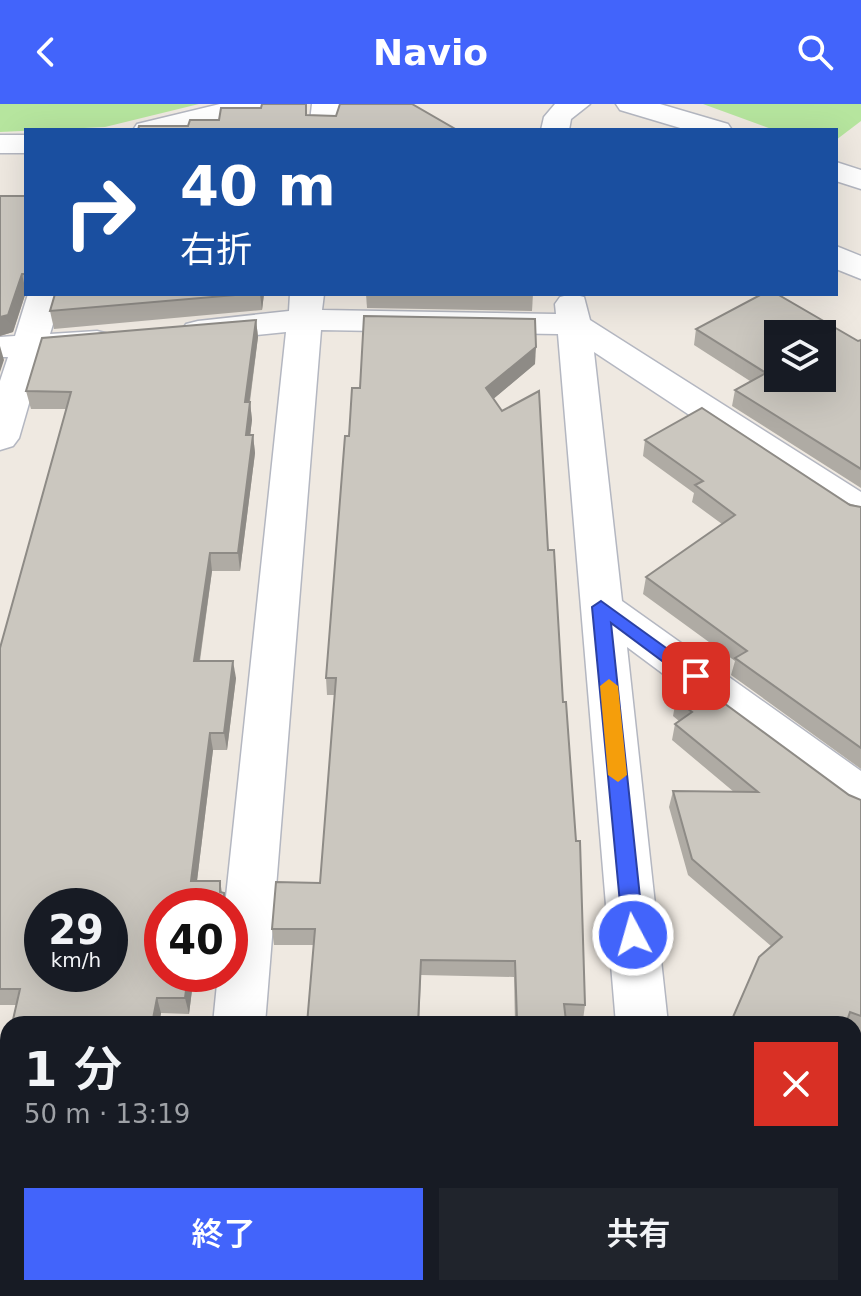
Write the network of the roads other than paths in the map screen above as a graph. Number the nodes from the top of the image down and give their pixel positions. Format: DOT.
graph roads {
  1 [pos="255,104"];
  2 [pos="326,104"];
  3 [pos="576,104"];
  4 [pos="630,104"];
  5 [pos="155,128"];
  6 [pos="323,128"];
  7 [pos="555,128"];
  8 [pos="711,128"];
  9 [pos="0,144"];
  10 [pos="24,144"];
  11 [pos="838,172"];
  12 [pos="861,180"];
  13 [pos="838,257"];
  14 [pos="861,269"];
  15 [pos="44,296"];
  16 [pos="306,307"];
  17 [pos="572,309"];
  18 [pos="14,347"];
  19 [pos="0,438"];
  20 [pos="861,510"];
  21 [pos="601,607"];
  22 [pos="861,796"];
  23 [pos="240,1016"];
  24 [pos="641,1016"];
  1 -- 5 [label="street"];
  2 -- 6 [label="street"];
  3 -- 7 [label="street"];
  4 -- 8 [label="street"];
  9 -- 10 [label="street"];
  11 -- 12 [label="street"];
  13 -- 14 [label="street"];
  15 -- 18 [label="street"];
  16 -- 17 [label="street"];
  16 -- 18 [label="street"];
  16 -- 23 [label="street"];
  17 -- 20 [label="street"];
  17 -- 21 [label="street"];
  18 -- 19 [label="street"];
  21 -- 22 [label="street"];
  21 -- 24 [label="street"];
}
